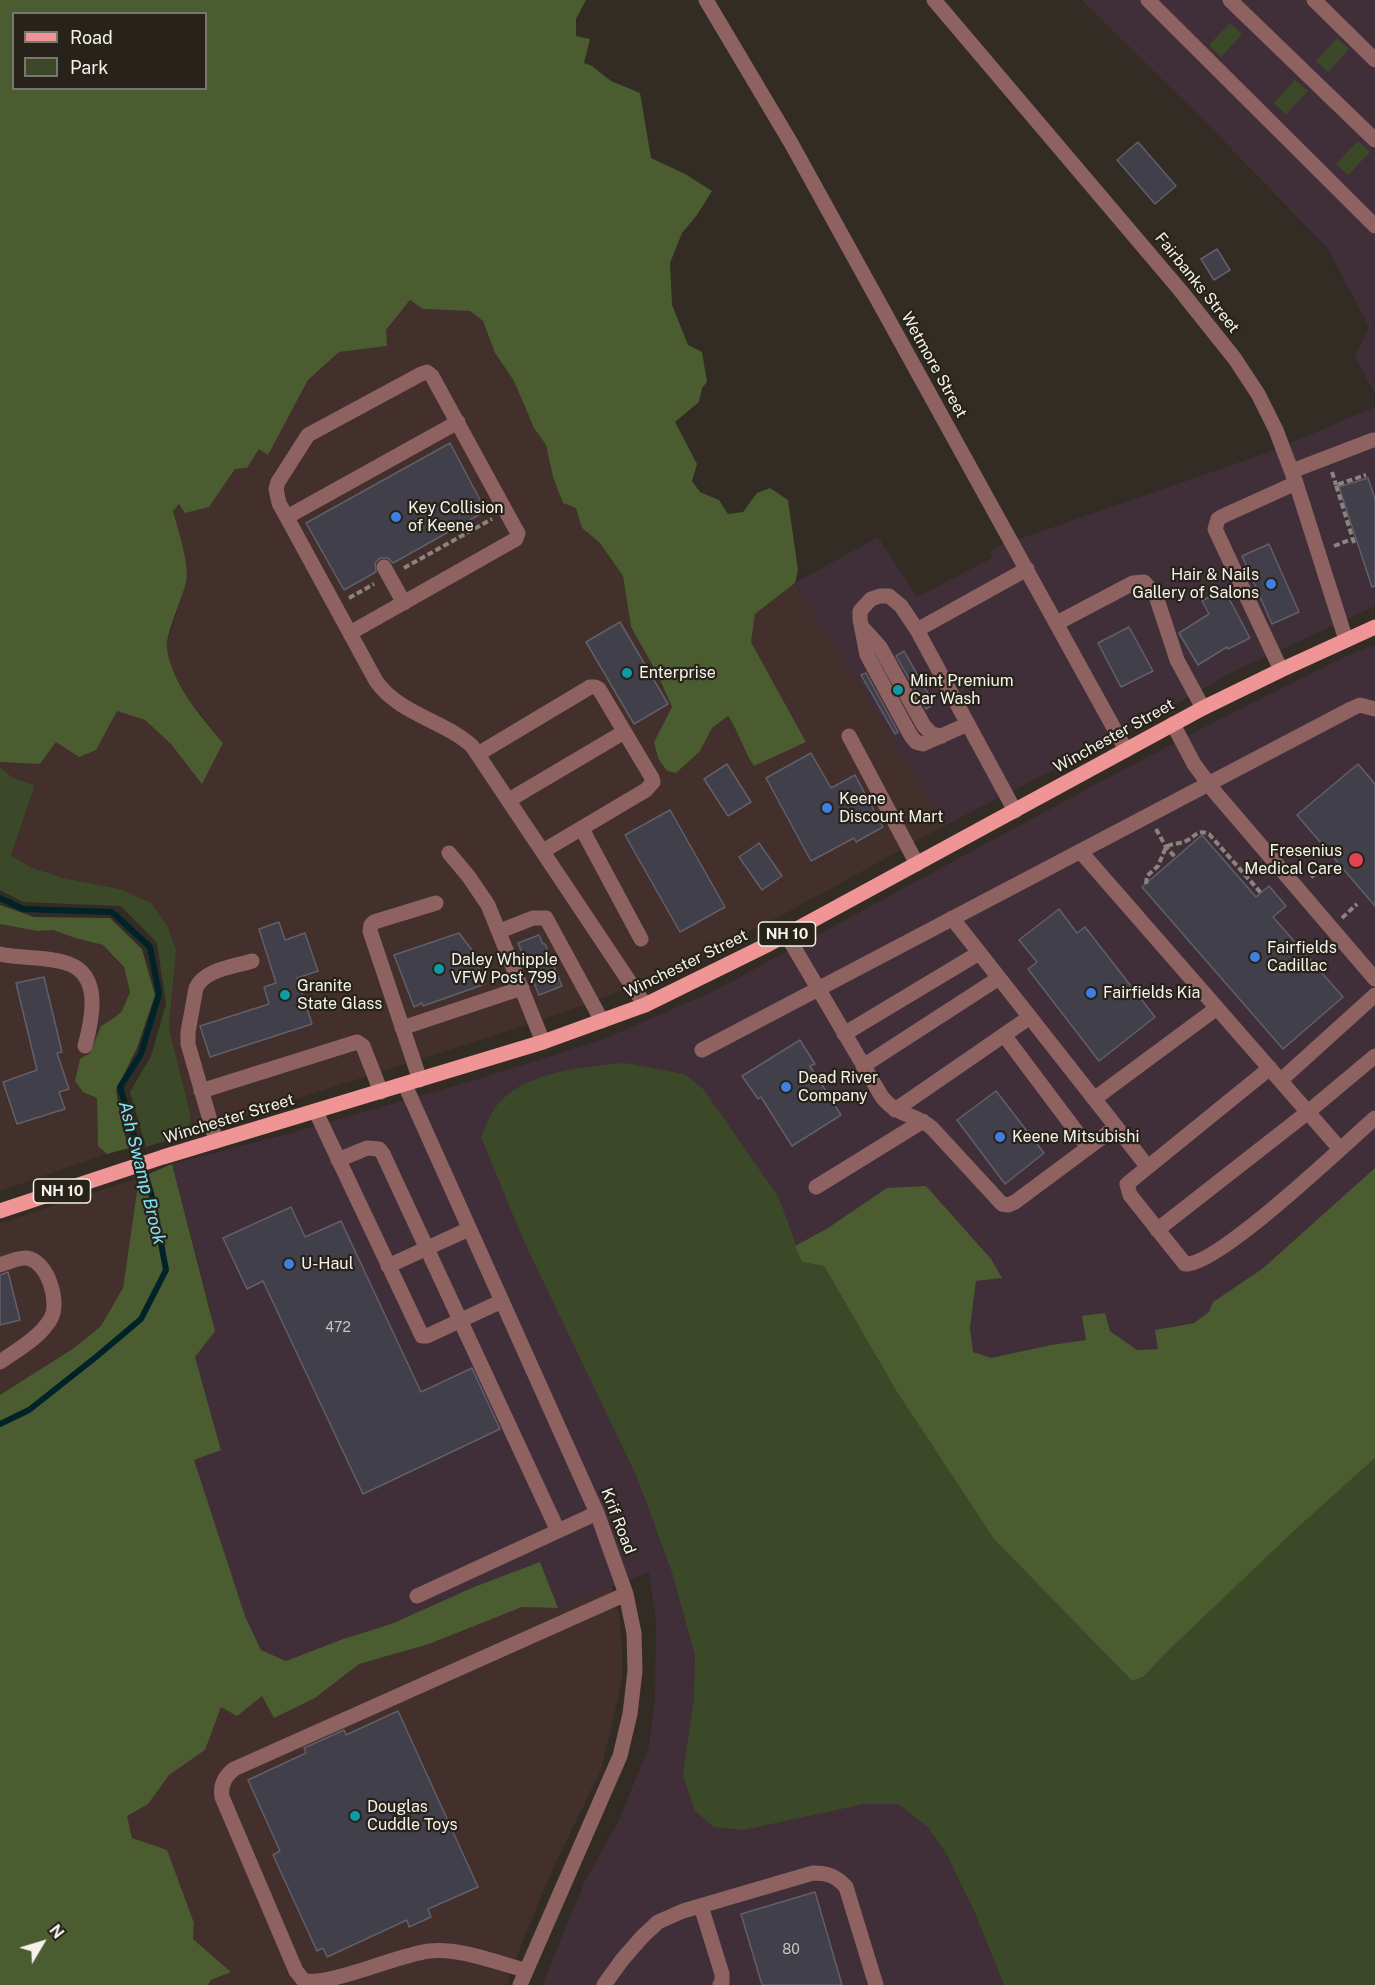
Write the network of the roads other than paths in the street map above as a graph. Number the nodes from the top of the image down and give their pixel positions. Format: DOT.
graph roads {
  1 [pos="706,0"];
  2 [pos="934,0"];
  3 [pos="1148,0"];
  4 [pos="1230,0"];
  5 [pos="1314,0"];
  6 [pos="1375,60"];
  7 [pos="1375,140"];
  8 [pos="1375,226"];
  9 [pos="458,422"];
  10 [pos="1373,441"];
  11 [pos="1294,477"];
  12 [pos="286,517"];
  13 [pos="1027,569"];
  14 [pos="386,572"];
  15 [pos="404,603"];
  16 [pos="1057,623"];
  17 [pos="1375,627"];
  18 [pos="917,630"];
  19 [pos="350,633"];
  20 [pos="1346,640"];
  21 [pos="1281,670"];
  22 [pos="1203,708"];
  23 [pos="1375,709"];
  24 [pos="968,724"];
  25 [pos="1173,724"];
  26 [pos="624,732"];
  27 [pos="849,736"];
  28 [pos="1126,750"];
  29 [pos="478,754"];
  30 [pos="1208,784"];
  31 [pos="509,800"];
  32 [pos="1015,811"];
  33 [pos="582,829"];
  34 [pos="543,851"];
  35 [pos="1080,851"];
  36 [pos="449,853"];
  37 [pos="917,864"];
  38 [pos="436,903"];
  39 [pos="952,918"];
  40 [pos="500,931"];
  41 [pos="786,934"];
  42 [pos="641,939"];
  43 [pos="979,953"];
  44 [pos="0,954"];
  45 [pos="252,962"];
  46 [pos="999,978"];
  47 [pos="1375,979"];
  48 [pos="522,988"];
  49 [pos="817,989"];
  50 [pos="1375,995"];
  51 [pos="645,1005"];
  52 [pos="1217,1008"];
  53 [pos="1030,1017"];
  54 [pos="602,1021"];
  55 [pos="402,1028"];
  56 [pos="844,1034"];
  57 [pos="1004,1035"];
  58 [pos="543,1042"];
  59 [pos="85,1046"];
  60 [pos="702,1050"];
  61 [pos="1375,1056"];
  62 [pos="863,1066"];
  63 [pos="1275,1074"];
  64 [pos="420,1080"];
  65 [pos="405,1085"];
  66 [pos="201,1091"];
  67 [pos="381,1092"];
  68 [pos="1094,1099"];
  69 [pos="895,1110"];
  70 [pos="316,1112"];
  71 [pos="1308,1112"];
  72 [pos="1375,1118"];
  73 [pos="923,1121"];
  74 [pos="1116,1127"];
  75 [pos="216,1141"];
  76 [pos="1088,1147"];
  77 [pos="1340,1149"];
  78 [pos="338,1160"];
  79 [pos="1147,1166"];
  80 [pos="816,1187"];
  81 [pos="0,1211"];
  82 [pos="469,1229"];
  83 [pos="1157,1230"];
  84 [pos="427,1249"];
  85 [pos="0,1265"];
  86 [pos="388,1266"];
  87 [pos="502,1301"];
  88 [pos="460,1321"];
  89 [pos="0,1362"];
  90 [pos="597,1513"];
  91 [pos="558,1531"];
  92 [pos="626,1594"];
  93 [pos="417,1596"];
  94 [pos="701,1906"];
  95 [pos="525,1970"];
  96 [pos="520,1985"];
  97 [pos="604,1985"];
  98 [pos="720,1985"];
  99 [pos="876,1985"];
  1 -- 13 [label="street, Wetmore Street"];
  2 -- 11 [label="street, Fairbanks Street"];
  3 -- 8 [label="street"];
  4 -- 7 [label="street"];
  5 -- 6 [label="street"];
  9 -- 12 [label="street"];
  9 -- 12 [label="street"];
  9 -- 15 [label="street"];
  10 -- 11 [label="street"];
  11 -- 20 [label="street, Fairbanks Street"];
  11 -- 21 [label="street"];
  12 -- 19 [label="street"];
  13 -- 16 [label="street, Wetmore Street"];
  13 -- 18 [label="street"];
  14 -- 15 [label="street"];
  15 -- 19 [label="street"];
  16 -- 22 [label="street"];
  16 -- 28 [label="street, Wetmore Street"];
  17 -- 20 [label="main road, Winchester Street / NH 10"];
  18 -- 24 [label="street"];
  18 -- 24 [label="street"];
  19 -- 29 [label="street"];
  20 -- 21 [label="main road, Winchester Street / NH 10"];
  21 -- 22 [label="main road, Winchester Street / NH 10"];
  22 -- 25 [label="main road, Winchester Street / NH 10"];
  23 -- 30 [label="street"];
  24 -- 32 [label="street"];
  25 -- 28 [label="main road, Winchester Street / NH 10"];
  25 -- 30 [label="street"];
  26 -- 29 [label="street"];
  26 -- 31 [label="street"];
  26 -- 33 [label="street"];
  27 -- 37 [label="street"];
  28 -- 32 [label="main road, Winchester Street / NH 10"];
  29 -- 31 [label="street"];
  30 -- 35 [label="street"];
  30 -- 47 [label="street"];
  31 -- 34 [label="street"];
  32 -- 37 [label="main road, Winchester Street / NH 10"];
  33 -- 34 [label="street"];
  33 -- 42 [label="street"];
  34 -- 51 [label="street"];
  35 -- 39 [label="street"];
  35 -- 52 [label="street"];
  36 -- 40 [label="street"];
  37 -- 41 [label="main road, Winchester Street / NH 10"];
  38 -- 55 [label="street"];
  39 -- 43 [label="street"];
  39 -- 49 [label="street"];
  40 -- 48 [label="street"];
  40 -- 54 [label="street"];
  41 -- 49 [label="street"];
  41 -- 51 [label="main road, Winchester Street / NH 10"];
  43 -- 46 [label="street"];
  43 -- 56 [label="street"];
  44 -- 59 [label="street"];
  45 -- 66 [label="street"];
  46 -- 53 [label="street"];
  46 -- 62 [label="street"];
  48 -- 55 [label="street"];
  48 -- 58 [label="street"];
  49 -- 56 [label="street"];
  49 -- 60 [label="street"];
  50 -- 63 [label="street"];
  51 -- 54 [label="main road, Winchester Street / NH 10"];
  52 -- 63 [label="street"];
  52 -- 68 [label="street"];
  53 -- 57 [label="street"];
  53 -- 68 [label="street"];
  54 -- 58 [label="main road, Winchester Street / NH 10"];
  55 -- 64 [label="street"];
  56 -- 62 [label="street"];
  57 -- 69 [label="street"];
  57 -- 76 [label="street"];
  58 -- 64 [label="main road, Winchester Street / NH 10"];
  61 -- 71 [label="street"];
  62 -- 69 [label="street"];
  63 -- 71 [label="street"];
  63 -- 79 [label="street"];
  64 -- 65 [label="main road, Winchester Street / NH 10"];
  65 -- 67 [label="main road, Winchester Street / NH 10"];
  65 -- 82 [label="street, Krif Road"];
  66 -- 67 [label="street"];
  66 -- 75 [label="street"];
  67 -- 70 [label="main road, Winchester Street / NH 10"];
  68 -- 74 [label="street"];
  69 -- 73 [label="street"];
  70 -- 75 [label="main road, Winchester Street / NH 10"];
  70 -- 78 [label="street"];
  71 -- 77 [label="street"];
  71 -- 83 [label="street"];
  72 -- 77 [label="street"];
  73 -- 76 [label="street"];
  73 -- 80 [label="street"];
  74 -- 76 [label="street"];
  74 -- 79 [label="street"];
  75 -- 81 [label="main road, Winchester Street / NH 10"];
  77 -- 83 [label="street"];
  78 -- 84 [label="street"];
  78 -- 86 [label="street"];
  79 -- 83 [label="street"];
  82 -- 84 [label="street"];
  82 -- 87 [label="street, Krif Road"];
  84 -- 86 [label="street"];
  84 -- 88 [label="street"];
  85 -- 89 [label="street"];
  86 -- 88 [label="street"];
  87 -- 88 [label="street"];
  87 -- 90 [label="street, Krif Road"];
  88 -- 91 [label="street"];
  90 -- 91 [label="street"];
  90 -- 92 [label="street, Krif Road"];
  91 -- 93 [label="street"];
  92 -- 95 [label="street, Krif Road"];
  92 -- 95 [label="street"];
  94 -- 97 [label="street"];
  94 -- 98 [label="street"];
  94 -- 99 [label="street"];
  95 -- 96 [label="street, Krif Road"];
}
